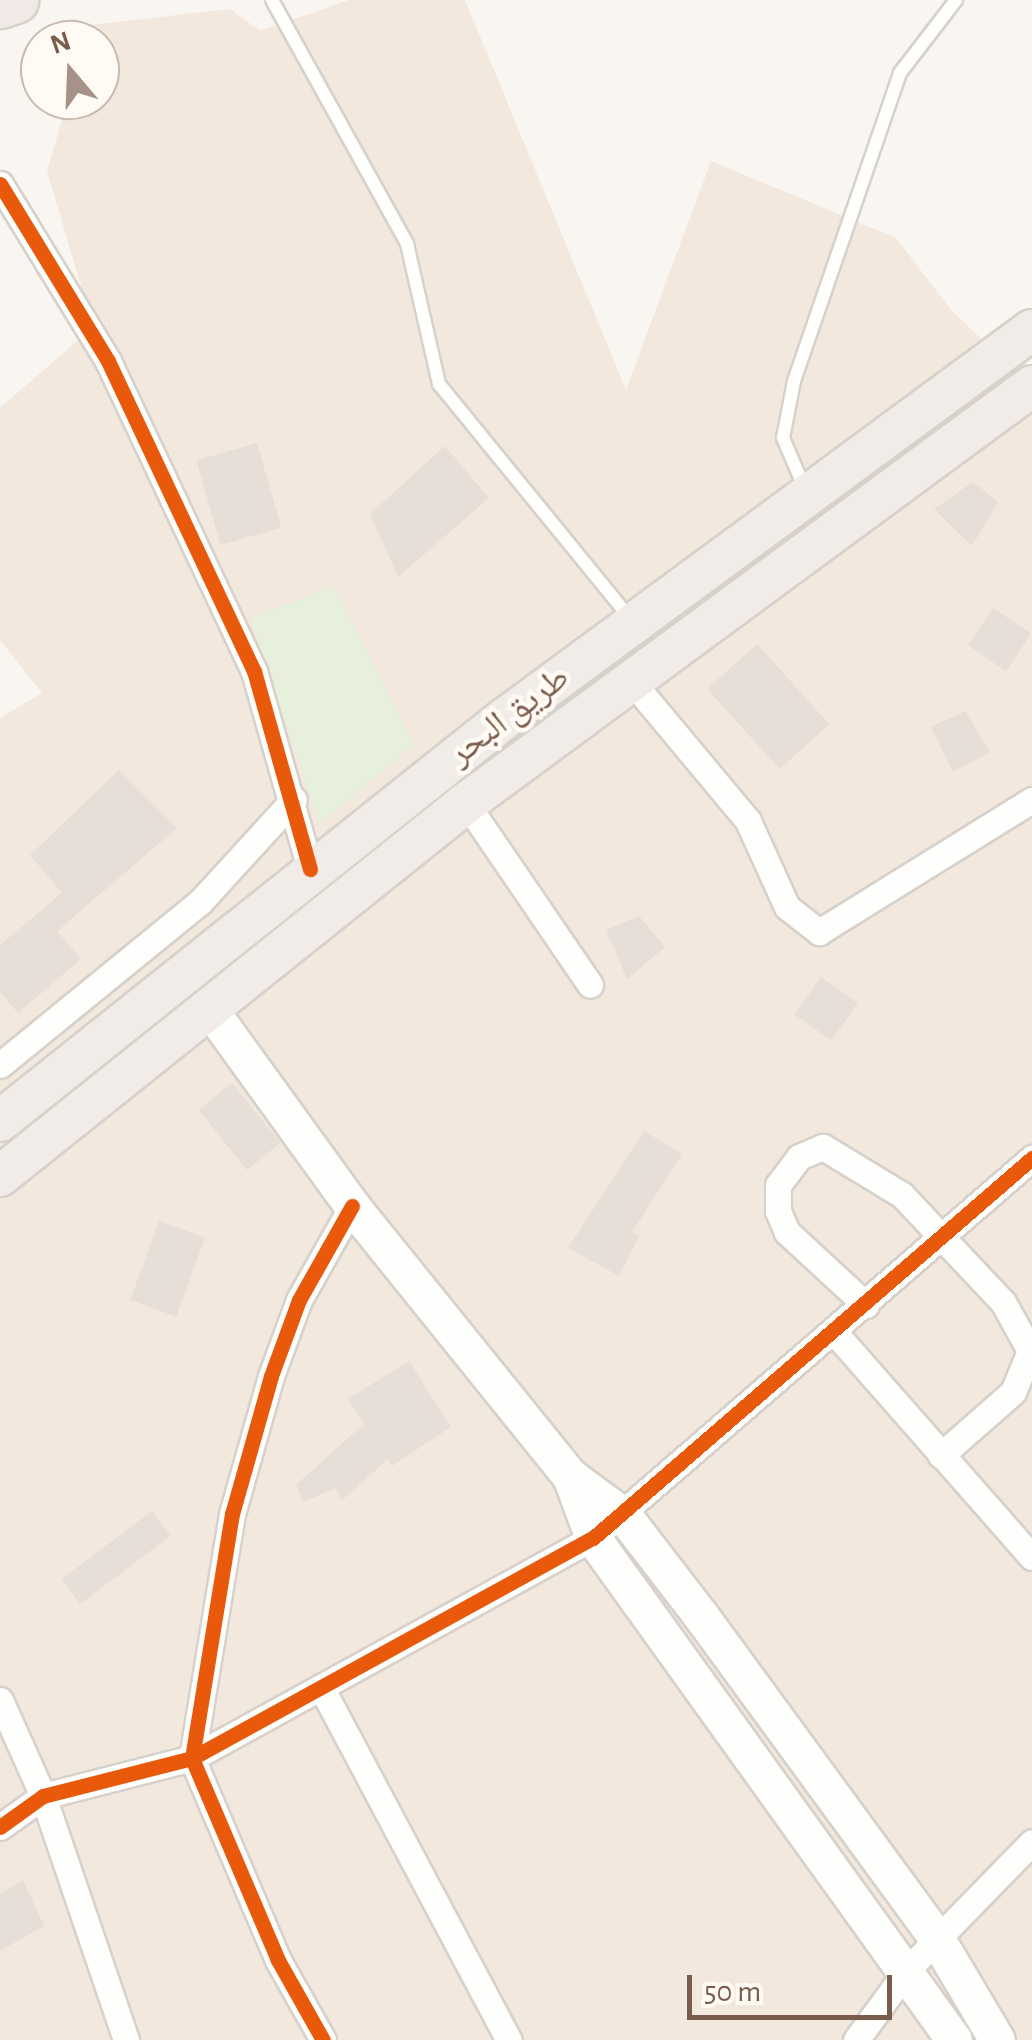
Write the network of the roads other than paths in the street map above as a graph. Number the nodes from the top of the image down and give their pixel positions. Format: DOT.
graph roads {
  1 [pos="15,0"];
  2 [pos="272,0"];
  3 [pos="956,0"];
  4 [pos="0,5"];
  5 [pos="0,184"];
  6 [pos="1032,330"];
  7 [pos="1032,386"];
  8 [pos="808,496"];
  9 [pos="633,622"];
  10 [pos="629,678"];
  11 [pos="294,799"];
  12 [pos="1032,800"];
  13 [pos="466,803"];
  14 [pos="310,870"];
  15 [pos="200,902"];
  16 [pos="224,939"];
  17 [pos="590,985"];
  18 [pos="211,1011"];
  19 [pos="0,1065"];
  20 [pos="0,1121"];
  21 [pos="1032,1158"];
  22 [pos="0,1176"];
  23 [pos="352,1206"];
  24 [pos="940,1240"];
  25 [pos="866,1305"];
  26 [pos="835,1333"];
  27 [pos="941,1456"];
  28 [pos="570,1476"];
  29 [pos="624,1516"];
  30 [pos="593,1538"];
  31 [pos="1032,1557"];
  32 [pos="321,1688"];
  33 [pos="0,1700"];
  34 [pos="192,1758"];
  35 [pos="43,1796"];
  36 [pos="0,1827"];
  37 [pos="1032,1842"];
  38 [pos="937,1939"];
  39 [pos="908,1969"];
  40 [pos="126,2040"];
  41 [pos="323,2040"];
  42 [pos="509,2040"];
  43 [pos="856,2040"];
  44 [pos="954,2040"];
  45 [pos="997,2040"];
  1 -- 4 [label="highway"];
  2 -- 9 [label="lane"];
  3 -- 8 [label="lane"];
  5 -- 11 [label="street"];
  6 -- 8 [label="highway, طريق البحر"];
  7 -- 10 [label="highway, طريق البحر"];
  8 -- 9 [label="highway, طريق البحر"];
  9 -- 14 [label="highway, طريق البحر"];
  10 -- 12 [label="street"];
  10 -- 13 [label="highway, طريق البحر"];
  11 -- 14 [label="street"];
  11 -- 15 [label="street"];
  13 -- 17 [label="street"];
  13 -- 18 [label="highway, طريق البحر"];
  14 -- 16 [label="highway, طريق البحر"];
  15 -- 16 [label="street"];
  15 -- 19 [label="street"];
  16 -- 20 [label="highway, طريق البحر"];
  18 -- 22 [label="highway, طريق البحر"];
  18 -- 23 [label="main road"];
  21 -- 24 [label="street"];
  23 -- 28 [label="main road"];
  23 -- 34 [label="street"];
  24 -- 25 [label="street"];
  24 -- 25 [label="street"];
  24 -- 27 [label="street"];
  25 -- 26 [label="street"];
  26 -- 27 [label="street"];
  26 -- 29 [label="street"];
  27 -- 31 [label="street"];
  28 -- 29 [label="main road"];
  28 -- 30 [label="main road"];
  29 -- 30 [label="street"];
  29 -- 38 [label="main road"];
  30 -- 32 [label="street"];
  30 -- 39 [label="main road"];
  32 -- 34 [label="street"];
  32 -- 42 [label="street"];
  33 -- 35 [label="street"];
  34 -- 35 [label="street"];
  34 -- 41 [label="street"];
  35 -- 36 [label="street"];
  35 -- 40 [label="street"];
  37 -- 38 [label="street"];
  38 -- 39 [label="street"];
  38 -- 45 [label="main road"];
  39 -- 43 [label="street"];
  39 -- 44 [label="main road"];
}
